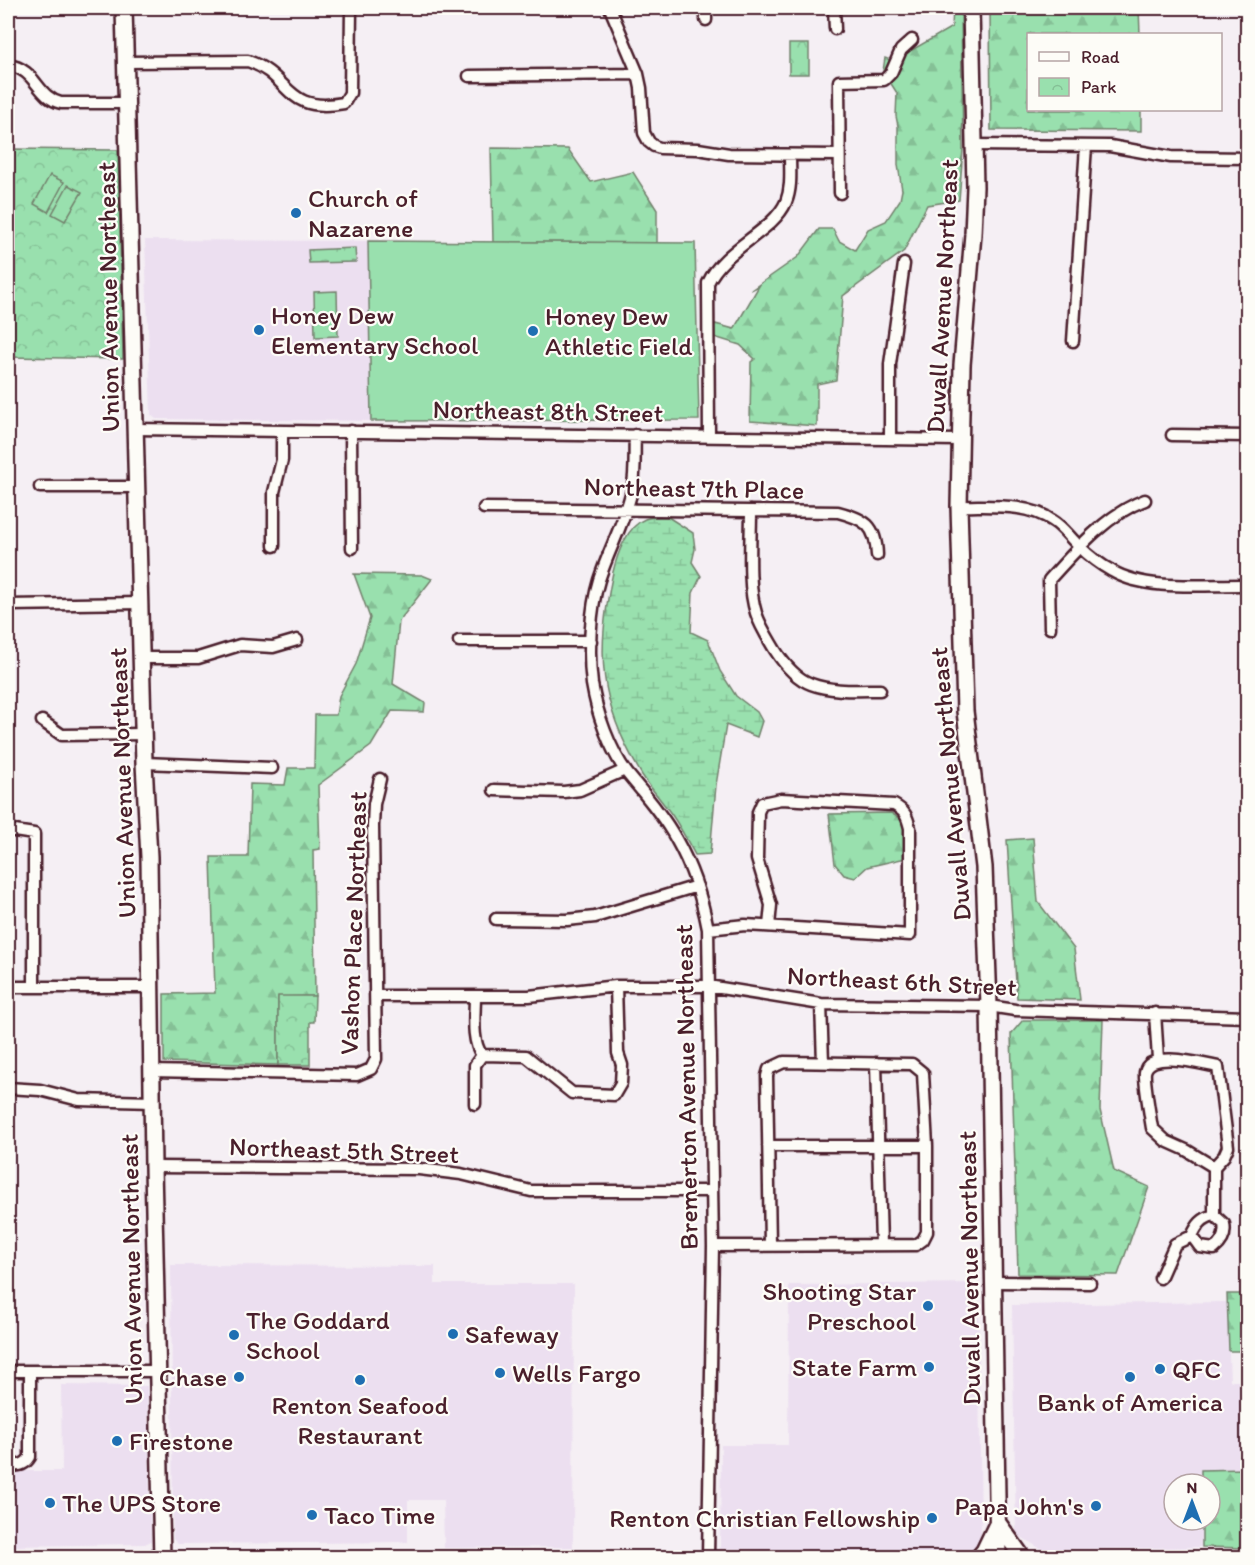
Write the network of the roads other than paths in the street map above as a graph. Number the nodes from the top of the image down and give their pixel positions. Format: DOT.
graph roads {
  1 [pos="124,8"];
  2 [pos="351,8"];
  3 [pos="610,8"];
  4 [pos="706,8"];
  5 [pos="834,8"];
  6 [pos="971,8"];
  7 [pos="706,20"];
  8 [pos="835,29"];
  9 [pos="912,40"];
  10 [pos="126,62"];
  11 [pos="8,65"];
  12 [pos="638,74"];
  13 [pos="469,76"];
  14 [pos="127,103"];
  15 [pos="973,145"];
  16 [pos="1086,146"];
  17 [pos="790,155"];
  18 [pos="839,155"];
  19 [pos="1248,158"];
  20 [pos="840,193"];
  21 [pos="904,264"];
  22 [pos="1073,341"];
  23 [pos="136,429"];
  24 [pos="282,430"];
  25 [pos="351,431"];
  26 [pos="635,435"];
  27 [pos="1172,435"];
  28 [pos="708,436"];
  29 [pos="1248,436"];
  30 [pos="890,439"];
  31 [pos="959,440"];
  32 [pos="40,487"];
  33 [pos="137,487"];
  34 [pos="1145,500"];
  35 [pos="959,506"];
  36 [pos="484,508"];
  37 [pos="627,510"];
  38 [pos="751,511"];
  39 [pos="274,546"];
  40 [pos="1079,547"];
  41 [pos="352,548"];
  42 [pos="877,555"];
  43 [pos="1248,585"];
  44 [pos="141,603"];
  45 [pos="8,605"];
  46 [pos="1050,628"];
  47 [pos="297,640"];
  48 [pos="459,642"];
  49 [pos="591,642"];
  50 [pos="142,658"];
  51 [pos="880,690"];
  52 [pos="42,721"];
  53 [pos="144,734"];
  54 [pos="144,763"];
  55 [pos="272,768"];
  56 [pos="625,770"];
  57 [pos="380,778"];
  58 [pos="494,790"];
  59 [pos="8,830"];
  60 [pos="697,886"];
  61 [pos="496,919"];
  62 [pos="768,927"];
  63 [pos="708,929"];
  64 [pos="616,986"];
  65 [pos="708,986"];
  66 [pos="8,987"];
  67 [pos="34,987"];
  68 [pos="150,987"];
  69 [pos="376,996"];
  70 [pos="475,997"];
  71 [pos="821,1004"];
  72 [pos="989,1006"];
  73 [pos="1155,1013"];
  74 [pos="1248,1017"];
  75 [pos="482,1055"];
  76 [pos="1158,1059"];
  77 [pos="823,1062"];
  78 [pos="876,1063"];
  79 [pos="151,1071"];
  80 [pos="8,1088"];
  81 [pos="152,1102"];
  82 [pos="475,1104"];
  83 [pos="768,1146"];
  84 [pos="878,1146"];
  85 [pos="927,1146"];
  86 [pos="153,1167"];
  87 [pos="1214,1167"];
  88 [pos="711,1191"];
  89 [pos="1214,1215"];
  90 [pos="1192,1236"];
  91 [pos="770,1244"];
  92 [pos="881,1245"];
  93 [pos="713,1246"];
  94 [pos="1160,1278"];
  95 [pos="994,1282"];
  96 [pos="1090,1283"];
  97 [pos="8,1371"];
  98 [pos="30,1371"];
  99 [pos="158,1371"];
  100 [pos="8,1466"];
  101 [pos="998,1523"];
  102 [pos="162,1557"];
  103 [pos="708,1557"];
  104 [pos="978,1557"];
  105 [pos="998,1557"];
  106 [pos="1023,1557"];
  1 -- 10 [label="main road, Union Avenue Northeast"];
  2 -- 10 [label="street"];
  3 -- 12 [label="street"];
  4 -- 7 [label="street"];
  5 -- 8 [label="street"];
  6 -- 15 [label="main road, Duvall Avenue Northeast"];
  9 -- 18 [label="street"];
  10 -- 14 [label="main road, Union Avenue Northeast"];
  11 -- 14 [label="street"];
  12 -- 13 [label="street"];
  12 -- 17 [label="street"];
  14 -- 23 [label="main road, Union Avenue Northeast"];
  15 -- 16 [label="street"];
  15 -- 31 [label="main road, Duvall Avenue Northeast"];
  16 -- 19 [label="street"];
  16 -- 22 [label="street"];
  17 -- 18 [label="street"];
  17 -- 28 [label="street"];
  18 -- 20 [label="street"];
  21 -- 30 [label="street"];
  23 -- 24 [label="street, Northeast 8th Street"];
  23 -- 33 [label="main road, Union Avenue Northeast"];
  24 -- 25 [label="street, Northeast 8th Street"];
  24 -- 39 [label="street"];
  25 -- 26 [label="street, Northeast 8th Street"];
  25 -- 41 [label="street"];
  26 -- 28 [label="street, Northeast 8th Street"];
  26 -- 37 [label="street, Bremerton Avenue Northeast"];
  27 -- 29 [label="street"];
  28 -- 30 [label="street, Northeast 8th Street"];
  30 -- 31 [label="street, Northeast 8th Street"];
  31 -- 35 [label="main road, Duvall Avenue Northeast"];
  32 -- 33 [label="street"];
  33 -- 44 [label="main road, Union Avenue Northeast"];
  34 -- 40 [label="street"];
  35 -- 40 [label="street"];
  35 -- 72 [label="main road, Duvall Avenue Northeast"];
  36 -- 37 [label="street, Northeast 7th Place"];
  37 -- 38 [label="street, Northeast 7th Place"];
  37 -- 49 [label="street, Bremerton Avenue Northeast"];
  38 -- 42 [label="street, Northeast 7th Place"];
  38 -- 51 [label="street"];
  40 -- 43 [label="street"];
  40 -- 46 [label="street"];
  44 -- 45 [label="street"];
  44 -- 50 [label="main road, Union Avenue Northeast"];
  47 -- 50 [label="street"];
  48 -- 49 [label="street"];
  49 -- 56 [label="street, Bremerton Avenue Northeast"];
  50 -- 53 [label="main road, Union Avenue Northeast"];
  52 -- 53 [label="street"];
  53 -- 54 [label="main road, Union Avenue Northeast"];
  54 -- 55 [label="street"];
  54 -- 68 [label="main road, Union Avenue Northeast"];
  56 -- 58 [label="street"];
  56 -- 60 [label="street, Bremerton Avenue Northeast"];
  57 -- 69 [label="street, Vashon Place Northeast"];
  59 -- 67 [label="street"];
  60 -- 61 [label="street"];
  60 -- 63 [label="street, Bremerton Avenue Northeast"];
  62 -- 62 [label="street"];
  62 -- 63 [label="street"];
  63 -- 65 [label="street, Bremerton Avenue Northeast"];
  64 -- 65 [label="street, Northeast 6th Street"];
  64 -- 70 [label="street, Northeast 6th Street"];
  64 -- 75 [label="street"];
  65 -- 71 [label="street, Northeast 6th Street"];
  65 -- 88 [label="street, Bremerton Avenue Northeast"];
  66 -- 67 [label="street"];
  67 -- 68 [label="street"];
  68 -- 79 [label="main road, Union Avenue Northeast"];
  69 -- 70 [label="street, Northeast 6th Street"];
  69 -- 79 [label="street, Vashon Place Northeast"];
  70 -- 75 [label="street"];
  71 -- 72 [label="street, Northeast 6th Street"];
  71 -- 77 [label="street"];
  72 -- 73 [label="street, Northeast 6th Street"];
  72 -- 95 [label="main road, Duvall Avenue Northeast"];
  73 -- 74 [label="street, Northeast 6th Street"];
  73 -- 76 [label="street"];
  75 -- 82 [label="street"];
  76 -- 87 [label="street"];
  76 -- 87 [label="street"];
  77 -- 78 [label="street"];
  77 -- 83 [label="street"];
  78 -- 84 [label="street"];
  78 -- 85 [label="street"];
  79 -- 81 [label="main road, Union Avenue Northeast"];
  80 -- 81 [label="street"];
  81 -- 86 [label="main road, Union Avenue Northeast"];
  83 -- 84 [label="street"];
  83 -- 91 [label="street"];
  84 -- 85 [label="street"];
  84 -- 92 [label="street"];
  85 -- 92 [label="street"];
  86 -- 88 [label="street, Northeast 5th Street"];
  86 -- 99 [label="main road, Union Avenue Northeast"];
  87 -- 89 [label="street"];
  88 -- 93 [label="street, Bremerton Avenue Northeast"];
  89 -- 90 [label="street"];
  89 -- 90 [label="street"];
  90 -- 94 [label="street"];
  91 -- 92 [label="street"];
  91 -- 93 [label="street"];
  93 -- 103 [label="street, Bremerton Avenue Northeast"];
  95 -- 96 [label="street"];
  95 -- 101 [label="main road, Duvall Avenue Northeast"];
  97 -- 98 [label="street"];
  98 -- 99 [label="street"];
  98 -- 100 [label="street"];
  99 -- 102 [label="main road, Union Avenue Northeast"];
  101 -- 104 [label="main road"];
  101 -- 105 [label="main road, Duvall Avenue Northeast"];
  101 -- 106 [label="main road"];
}
